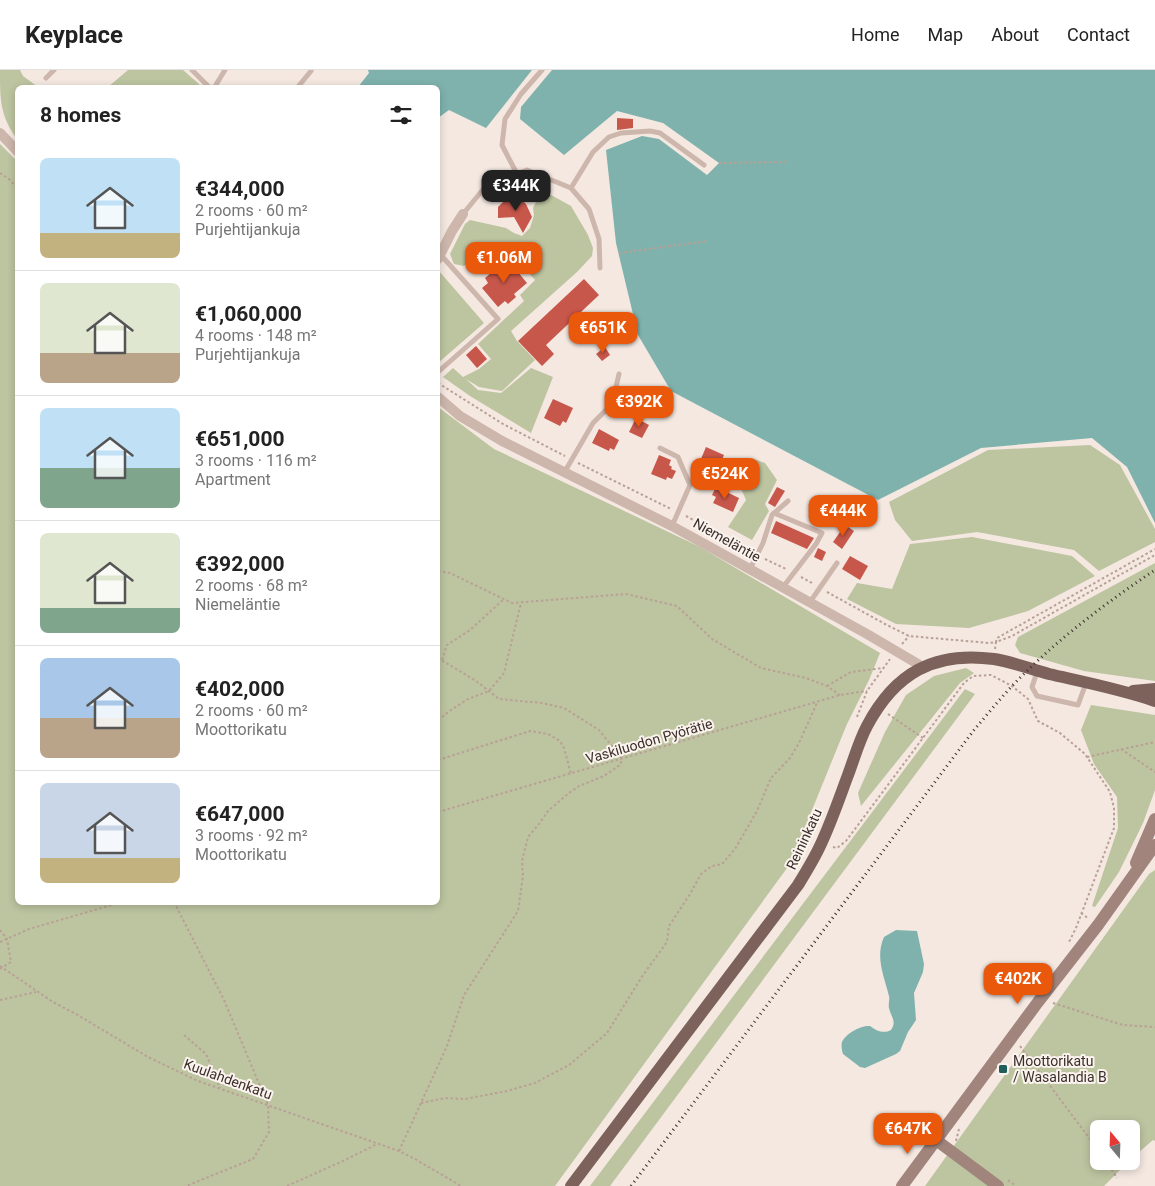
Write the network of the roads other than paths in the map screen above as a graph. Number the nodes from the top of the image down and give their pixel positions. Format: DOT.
graph roads {
  1 [pos="54,70"];
  2 [pos="192,70"];
  3 [pos="225,70"];
  4 [pos="542,70"];
  5 [pos="311,71"];
  6 [pos="46,78"];
  7 [pos="207,85"];
  8 [pos="216,85"];
  9 [pos="299,85"];
  10 [pos="0,133"];
  11 [pos="15,149"];
  12 [pos="704,165"];
  13 [pos="517,174"];
  14 [pos="571,188"];
  15 [pos="463,214"];
  16 [pos="440,254"];
  17 [pos="440,257"];
  18 [pos="600,268"];
  19 [pos="440,370"];
  20 [pos="619,374"];
  21 [pos="440,399"];
  22 [pos="660,448"];
  23 [pos="564,474"];
  24 [pos="788,501"];
  25 [pos="774,513"];
  26 [pos="672,526"];
  27 [pos="838,563"];
  28 [pos="750,569"];
  29 [pos="782,587"];
  30 [pos="810,603"];
  31 [pos="923,667"];
  32 [pos="1037,671"];
  33 [pos="1086,683"];
  34 [pos="1155,689"];
  35 [pos="1126,691"];
  36 [pos="1155,701"];
  37 [pos="1155,819"];
  38 [pos="1155,845"];
  39 [pos="1125,888"];
  40 [pos="936,1140"];
  41 [pos="571,1186"];
  42 [pos="902,1186"];
  43 [pos="998,1186"];
  1 -- 6 [label="lane"];
  2 -- 7 [label="lane"];
  3 -- 8 [label="lane"];
  4 -- 13 [label="lane"];
  5 -- 9 [label="lane"];
  10 -- 11 [label="street"];
  12 -- 14 [label="lane"];
  13 -- 14 [label="lane"];
  13 -- 15 [label="lane"];
  14 -- 18 [label="lane"];
  15 -- 16 [label="street"];
  17 -- 19 [label="lane"];
  20 -- 23 [label="lane"];
  21 -- 23 [label="street, Niemeläntie"];
  22 -- 26 [label="lane"];
  23 -- 26 [label="street, Niemeläntie"];
  24 -- 25 [label="lane"];
  25 -- 28 [label="lane"];
  25 -- 29 [label="lane"];
  26 -- 28 [label="street, Niemeläntie"];
  27 -- 30 [label="lane"];
  28 -- 29 [label="street, Niemeläntie"];
  29 -- 30 [label="street, Niemeläntie"];
  30 -- 31 [label="street, Niemeläntie"];
  31 -- 32 [label="main road, Reininkatu"];
  31 -- 41 [label="main road, Reininkatu"];
  32 -- 33 [label="main road, Reininkatu"];
  32 -- 33 [label="lane"];
  33 -- 35 [label="main road, Reininkatu"];
  34 -- 35 [label="main road, Reininkatu"];
  35 -- 36 [label="main road, Reininkatu"];
  37 -- 39 [label="main road"];
  38 -- 39 [label="main road"];
  39 -- 40 [label="main road"];
  40 -- 42 [label="main road"];
  40 -- 43 [label="main road"];
}
